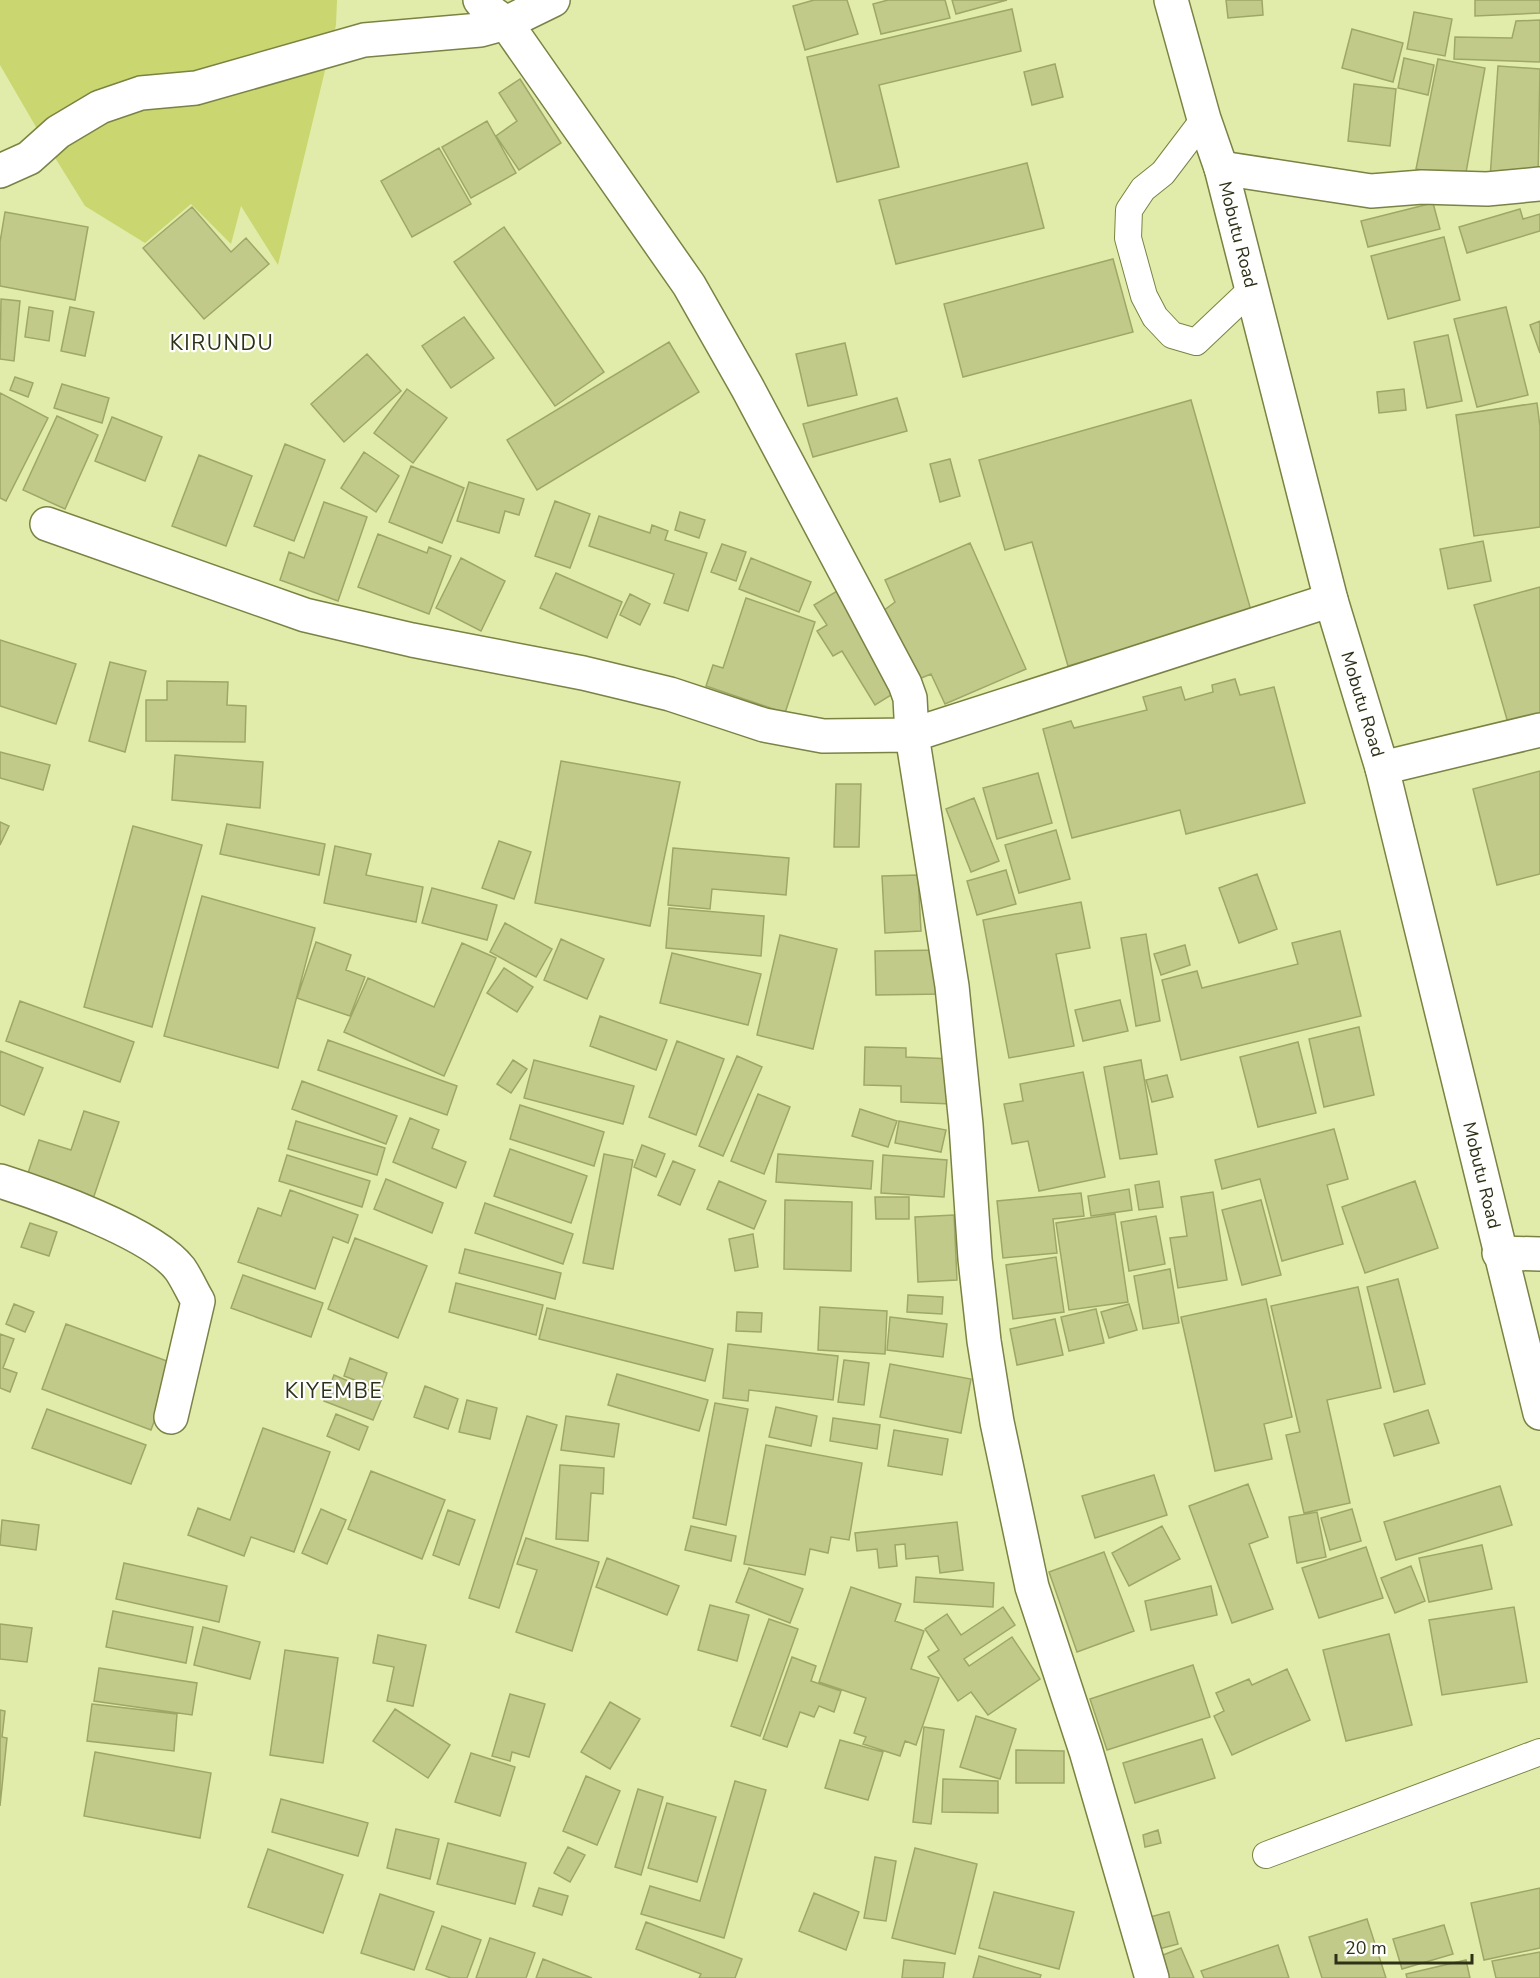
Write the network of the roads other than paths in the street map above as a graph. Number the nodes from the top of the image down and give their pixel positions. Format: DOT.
graph roads {
  1 [pos="480,0"];
  2 [pos="553,0"];
  3 [pos="1172,0"];
  4 [pos="506,23"];
  5 [pos="1204,119"];
  6 [pos="1221,168"];
  7 [pos="0,171"];
  8 [pos="1540,184"];
  9 [pos="1252,290"];
  10 [pos="47,524"];
  11 [pos="1331,600"];
  12 [pos="1540,730"];
  13 [pos="912,735"];
  14 [pos="1382,768"];
  15 [pos="0,1181"];
  16 [pos="1499,1253"];
  17 [pos="1540,1254"];
  18 [pos="1540,1413"];
  19 [pos="171,1416"];
  20 [pos="1540,1752"];
  21 [pos="1266,1855"];
  22 [pos="1152,1978"];
  1 -- 4 [label="street"];
  2 -- 4 [label="street"];
  3 -- 5 [label="street, Mobutu Road"];
  4 -- 7 [label="street"];
  4 -- 13 [label="street"];
  5 -- 6 [label="street, Mobutu Road"];
  5 -- 9 [label="lane"];
  6 -- 8 [label="street"];
  6 -- 9 [label="street, Mobutu Road"];
  9 -- 11 [label="street, Mobutu Road"];
  10 -- 13 [label="street"];
  11 -- 13 [label="street"];
  11 -- 14 [label="street, Mobutu Road"];
  12 -- 14 [label="street"];
  13 -- 22 [label="street"];
  14 -- 16 [label="street, Mobutu Road"];
  15 -- 19 [label="street"];
  16 -- 17 [label="street"];
  16 -- 18 [label="street, Mobutu Road"];
  20 -- 21 [label="lane"];
}
